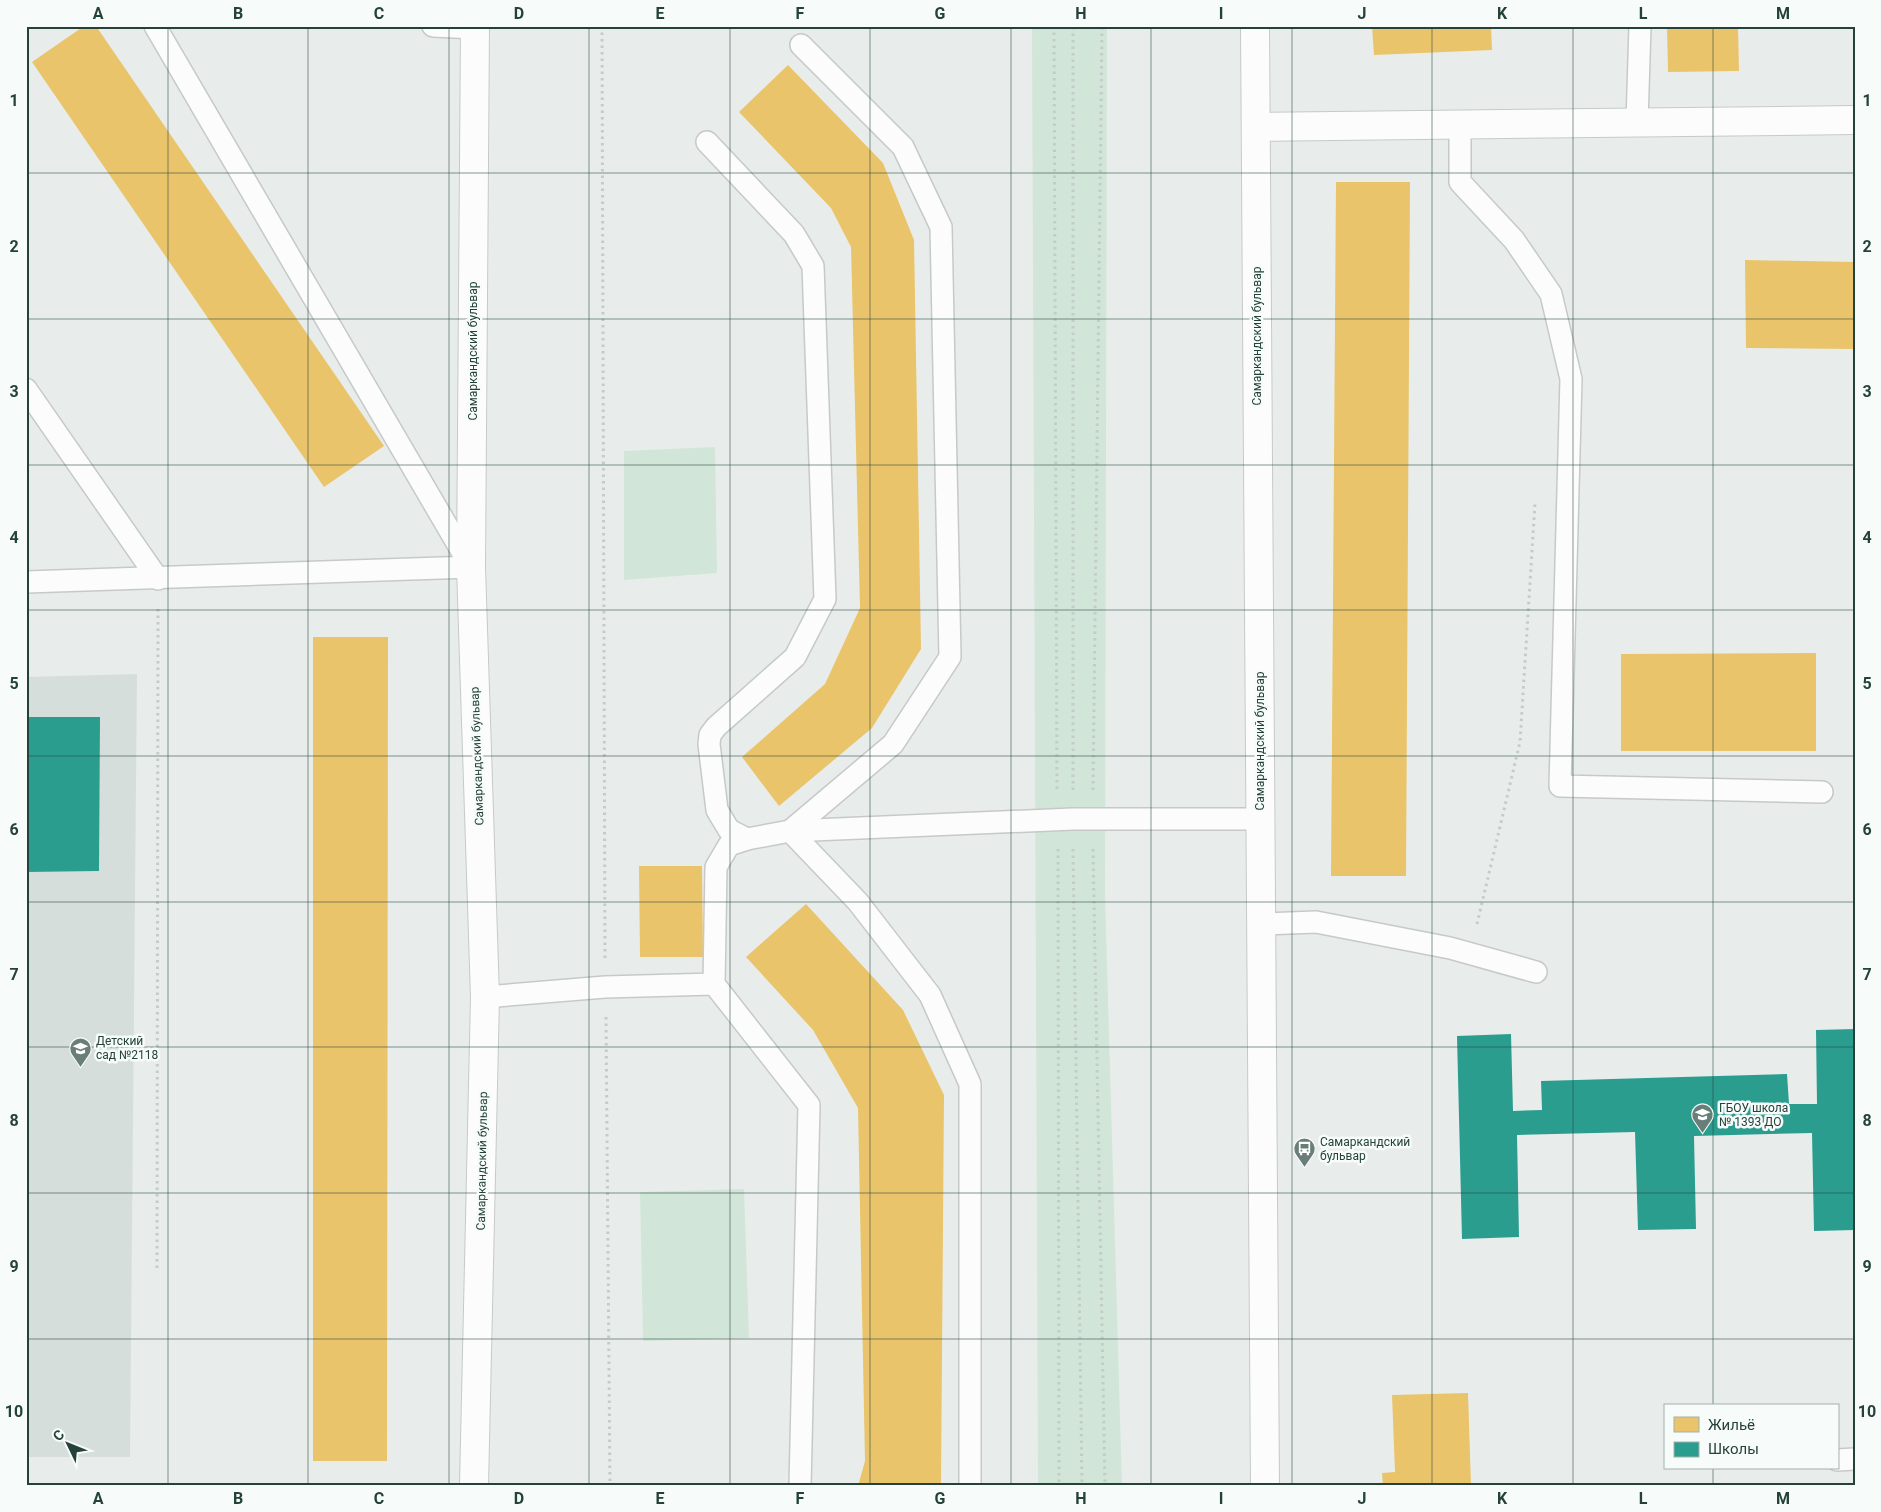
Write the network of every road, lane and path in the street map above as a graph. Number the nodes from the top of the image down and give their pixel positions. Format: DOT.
graph roads {
  1 [pos="155,26"];
  2 [pos="433,26"];
  3 [pos="602,26"];
  4 [pos="1054,26"];
  5 [pos="1073,26"];
  6 [pos="1102,26"];
  7 [pos="1255,26"];
  8 [pos="1640,26"];
  9 [pos="475,27"];
  10 [pos="801,45"];
  11 [pos="1855,120"];
  12 [pos="1637,122"];
  13 [pos="1460,124"];
  14 [pos="1256,127"];
  15 [pos="707,142"];
  16 [pos="26,389"];
  17 [pos="1535,496"];
  18 [pos="471,567"];
  19 [pos="158,579"];
  20 [pos="26,582"];
  21 [pos="1822,792"];
  22 [pos="1260,819"];
  23 [pos="1074,820"];
  24 [pos="790,831"];
  25 [pos="747,838"];
  26 [pos="1261,924"];
  27 [pos="1470,954"];
  28 [pos="1536,972"];
  29 [pos="714,984"];
  30 [pos="605,987"];
  31 [pos="485,997"];
  32 [pos="157,1268"];
  33 [pos="1855,1459"];
  34 [pos="1838,1460"];
  35 [pos="474,1486"];
  36 [pos="610,1486"];
  37 [pos="800,1486"];
  38 [pos="970,1486"];
  39 [pos="1059,1486"];
  40 [pos="1082,1486"];
  41 [pos="1105,1486"];
  42 [pos="1265,1486"];
  1 -- 18 [label="lane"];
  2 -- 9 [label="lane"];
  3 -- 30 [label="path"];
  4 -- 23 [label="path"];
  5 -- 23 [label="path"];
  6 -- 23 [label="path"];
  7 -- 14 [label="street, Самаркандский бульвар"];
  8 -- 12 [label="lane"];
  9 -- 18 [label="street, Самаркандский бульвар"];
  10 -- 24 [label="lane"];
  11 -- 12 [label="street"];
  12 -- 13 [label="street"];
  13 -- 14 [label="street"];
  13 -- 21 [label="lane"];
  14 -- 22 [label="street, Самаркандский бульвар"];
  15 -- 25 [label="lane"];
  16 -- 19 [label="lane"];
  17 -- 27 [label="path"];
  18 -- 19 [label="lane"];
  18 -- 31 [label="street, Самаркандский бульвар"];
  19 -- 20 [label="lane"];
  19 -- 32 [label="path"];
  22 -- 23 [label="lane"];
  22 -- 26 [label="street, Самаркандский бульвар"];
  23 -- 24 [label="lane"];
  23 -- 39 [label="path"];
  23 -- 40 [label="path"];
  23 -- 41 [label="path"];
  24 -- 25 [label="lane"];
  24 -- 38 [label="lane"];
  25 -- 29 [label="lane"];
  26 -- 27 [label="lane"];
  26 -- 42 [label="street, Самаркандский бульвар"];
  27 -- 28 [label="lane"];
  29 -- 30 [label="lane"];
  29 -- 37 [label="lane"];
  30 -- 31 [label="lane"];
  30 -- 36 [label="path"];
  31 -- 35 [label="street, Самаркандский бульвар"];
  33 -- 34 [label="lane"];
}
